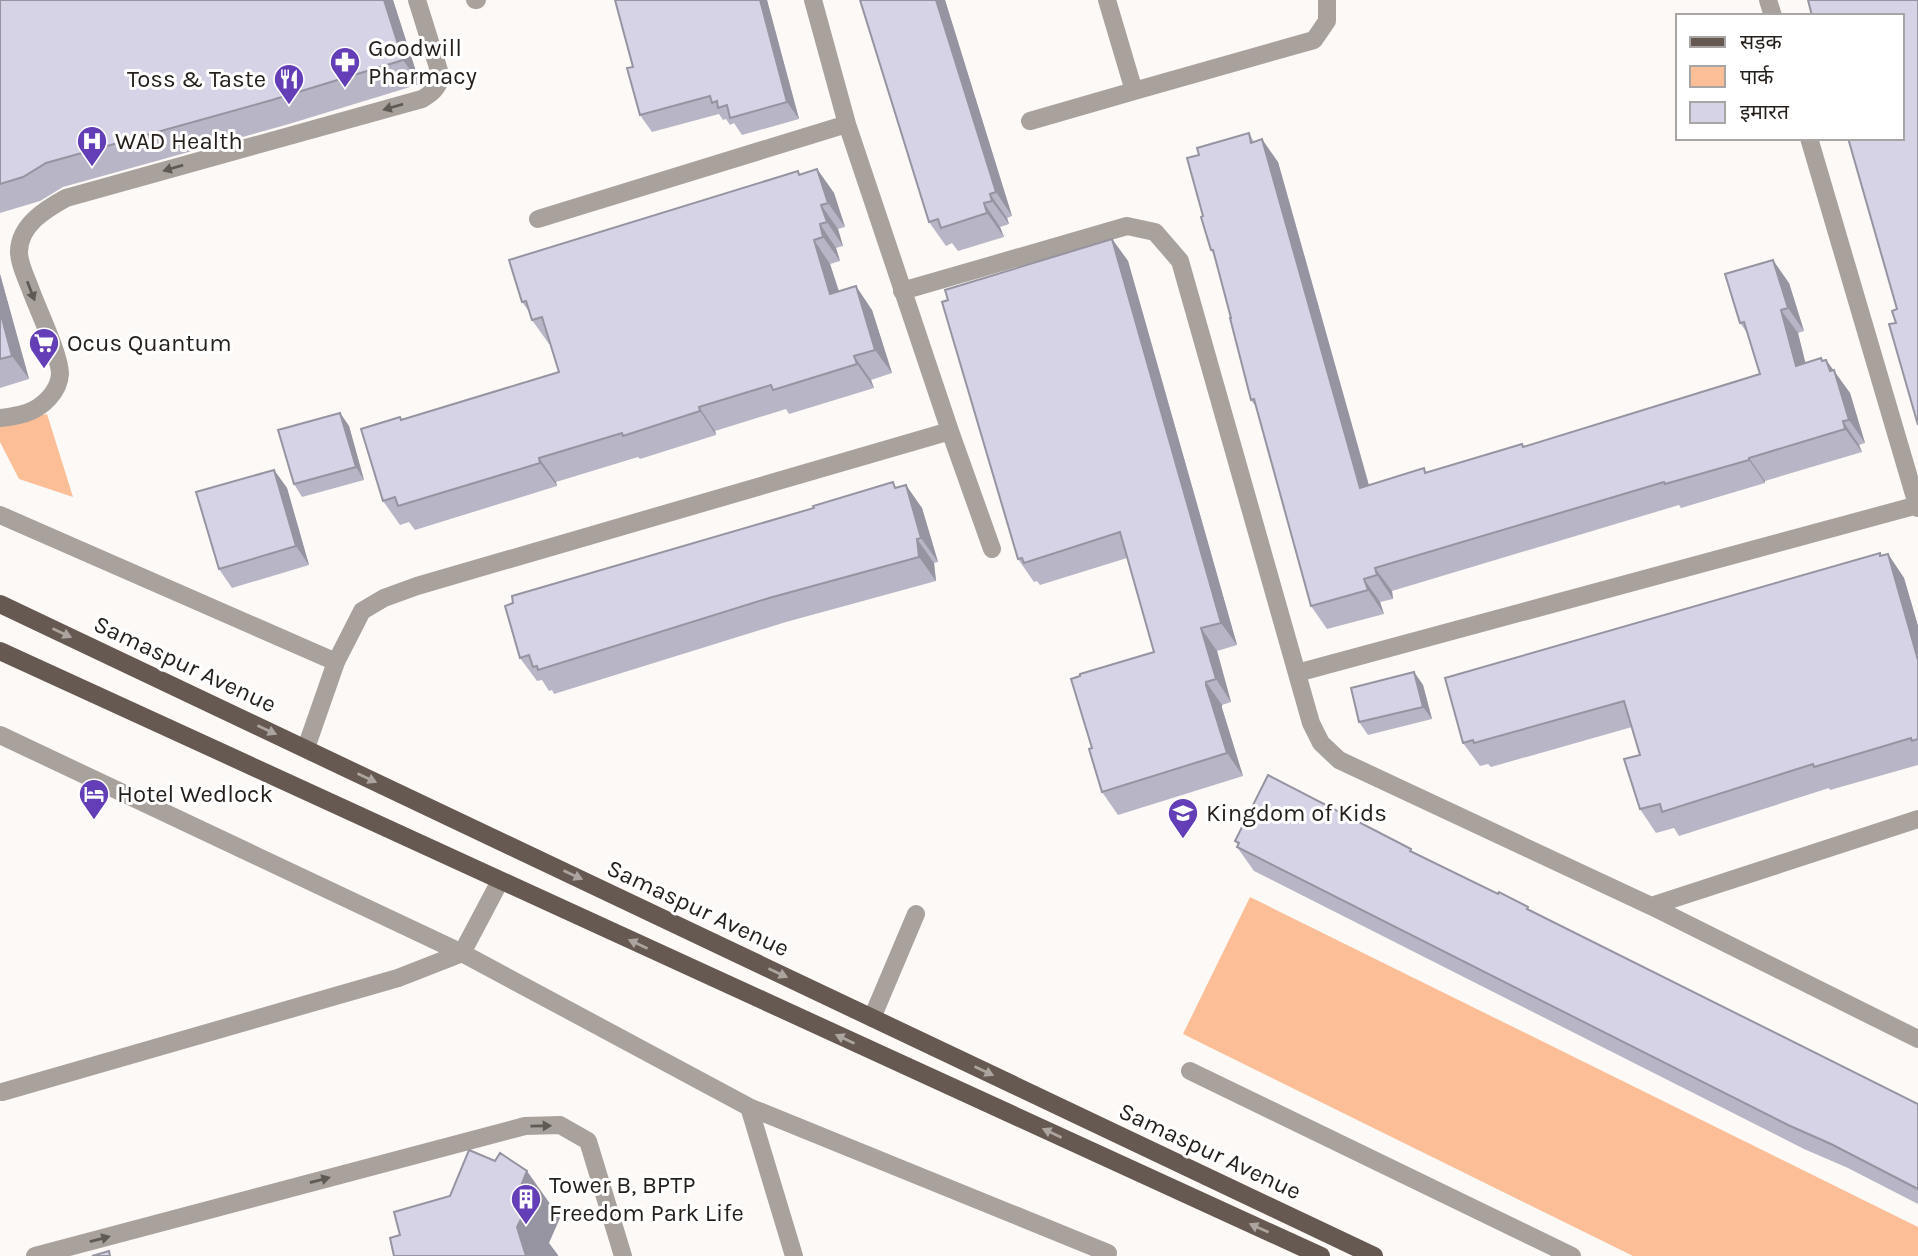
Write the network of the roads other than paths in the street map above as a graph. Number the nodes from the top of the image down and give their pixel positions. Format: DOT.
graph roads {
  1 [pos="417,0"];
  2 [pos="813,0"];
  3 [pos="1107,0"];
  4 [pos="1327,0"];
  5 [pos="1134,91"];
  6 [pos="1030,121"];
  7 [pos="847,124"];
  8 [pos="1810,140"];
  9 [pos="538,219"];
  10 [pos="902,290"];
  11 [pos="0,418"];
  12 [pos="950,431"];
  13 [pos="1918,506"];
  14 [pos="0,515"];
  15 [pos="992,550"];
  16 [pos="0,604"];
  17 [pos="0,651"];
  18 [pos="336,662"];
  19 [pos="1297,673"];
  20 [pos="0,734"];
  21 [pos="306,748"];
  22 [pos="1918,819"];
  23 [pos="500,881"];
  24 [pos="1651,906"];
  25 [pos="916,914"];
  26 [pos="462,953"];
  27 [pos="872,1018"];
  28 [pos="1918,1039"];
  29 [pos="1190,1071"];
  30 [pos="2,1092"];
  31 [pos="749,1107"];
  32 [pos="1108,1253"];
  33 [pos="34,1256"];
  34 [pos="623,1256"];
  35 [pos="794,1256"];
  36 [pos="1321,1256"];
  37 [pos="1374,1256"];
  38 [pos="1572,1256"];
  1 -- 11 [label="street, one-way"];
  2 -- 7 [label="street"];
  3 -- 5 [label="street"];
  4 -- 5 [label="street"];
  5 -- 6 [label="street"];
  7 -- 9 [label="street"];
  7 -- 10 [label="street"];
  8 -- 13 [label="street"];
  10 -- 12 [label="street"];
  10 -- 19 [label="street"];
  12 -- 15 [label="street"];
  12 -- 18 [label="street"];
  13 -- 19 [label="street"];
  14 -- 18 [label="street"];
  16 -- 21 [label="main road, Samaspur Avenue, one-way"];
  17 -- 23 [label="main road, Samaspur Avenue"];
  18 -- 21 [label="street"];
  19 -- 24 [label="street"];
  20 -- 26 [label="street"];
  21 -- 27 [label="main road, Samaspur Avenue, one-way"];
  22 -- 24 [label="street"];
  23 -- 26 [label="street"];
  36 -- 23 [label="main road, Samaspur Avenue, one-way"];
  24 -- 28 [label="street"];
  25 -- 27 [label="street"];
  26 -- 30 [label="street"];
  26 -- 31 [label="street"];
  27 -- 37 [label="main road, Samaspur Avenue, one-way"];
  29 -- 38 [label="street"];
  31 -- 32 [label="street"];
  31 -- 35 [label="street"];
  33 -- 34 [label="street, one-way"];
}
